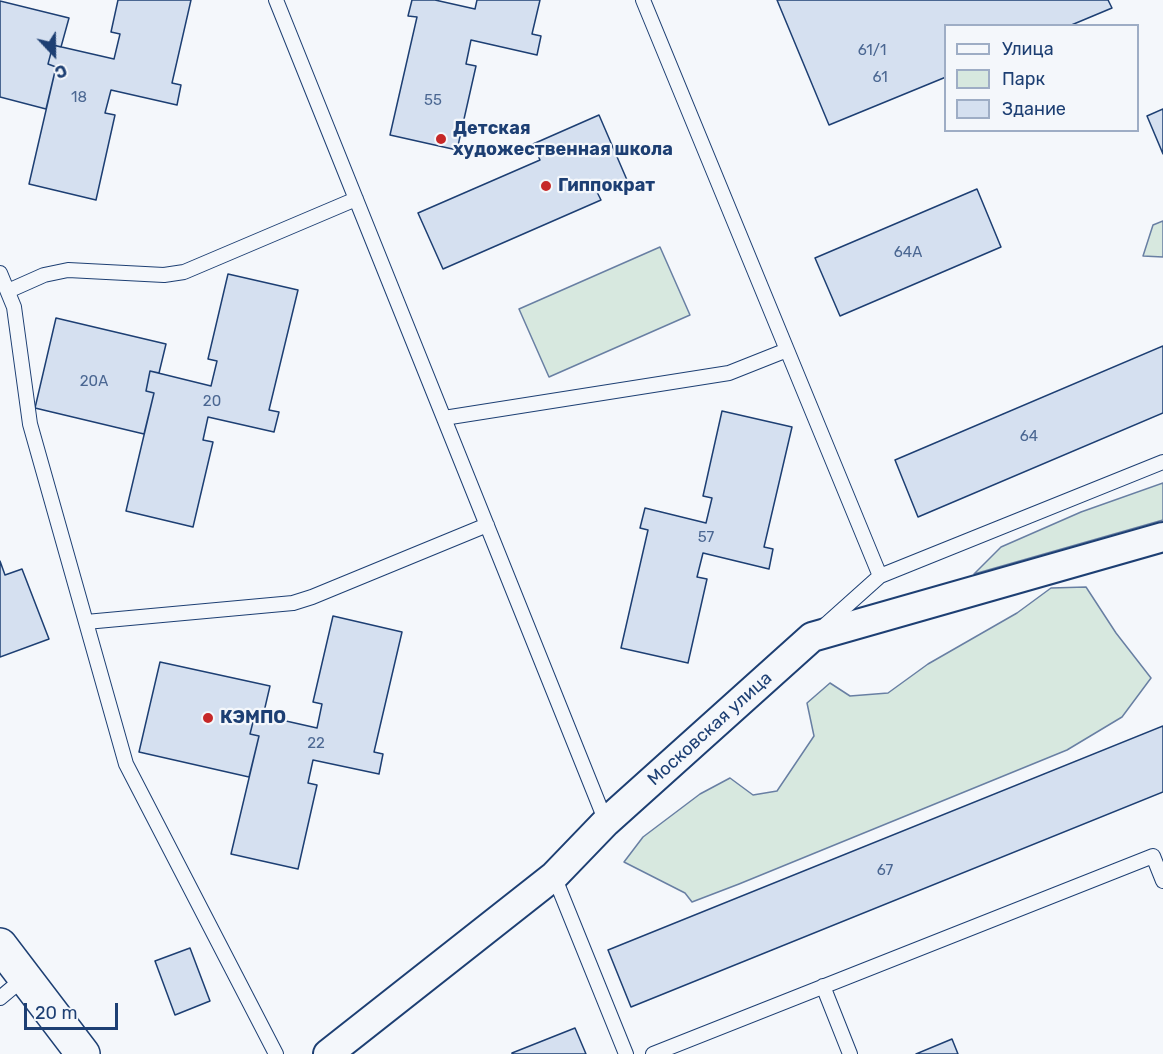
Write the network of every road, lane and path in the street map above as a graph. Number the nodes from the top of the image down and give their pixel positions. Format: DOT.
graph roads {
  1 [pos="276,0"];
  2 [pos="644,0"];
  3 [pos="356,199"];
  4 [pos="0,273"];
  5 [pos="8,291"];
  6 [pos="788,350"];
  7 [pos="444,418"];
  8 [pos="1163,462"];
  9 [pos="487,525"];
  10 [pos="1163,537"];
  11 [pos="880,576"];
  12 [pos="86,622"];
  13 [pos="812,637"];
  14 [pos="606,822"];
  15 [pos="554,876"];
  16 [pos="1163,881"];
  17 [pos="0,945"];
  18 [pos="823,986"];
  19 [pos="12,988"];
  20 [pos="83,1054"];
  21 [pos="276,1054"];
  22 [pos="328,1054"];
  23 [pos="626,1054"];
  24 [pos="653,1054"];
  25 [pos="850,1054"];
  1 -- 3 [label="lane"];
  2 -- 6 [label="lane"];
  3 -- 5 [label="lane"];
  3 -- 7 [label="lane"];
  4 -- 5 [label="lane"];
  5 -- 12 [label="lane"];
  6 -- 7 [label="lane"];
  6 -- 11 [label="lane"];
  7 -- 9 [label="lane"];
  8 -- 11 [label="lane"];
  9 -- 12 [label="lane"];
  9 -- 14 [label="lane"];
  10 -- 13 [label="street, Московская улица"];
  11 -- 13 [label="lane"];
  12 -- 21 [label="lane"];
  13 -- 14 [label="street, Московская улица"];
  14 -- 15 [label="street, Московская улица"];
  15 -- 22 [label="street, Московская улица"];
  15 -- 23 [label="lane"];
  16 -- 18 [label="lane"];
  17 -- 19 [label="main road"];
  18 -- 24 [label="lane"];
  18 -- 25 [label="lane"];
  19 -- 20 [label="main road"];
}
